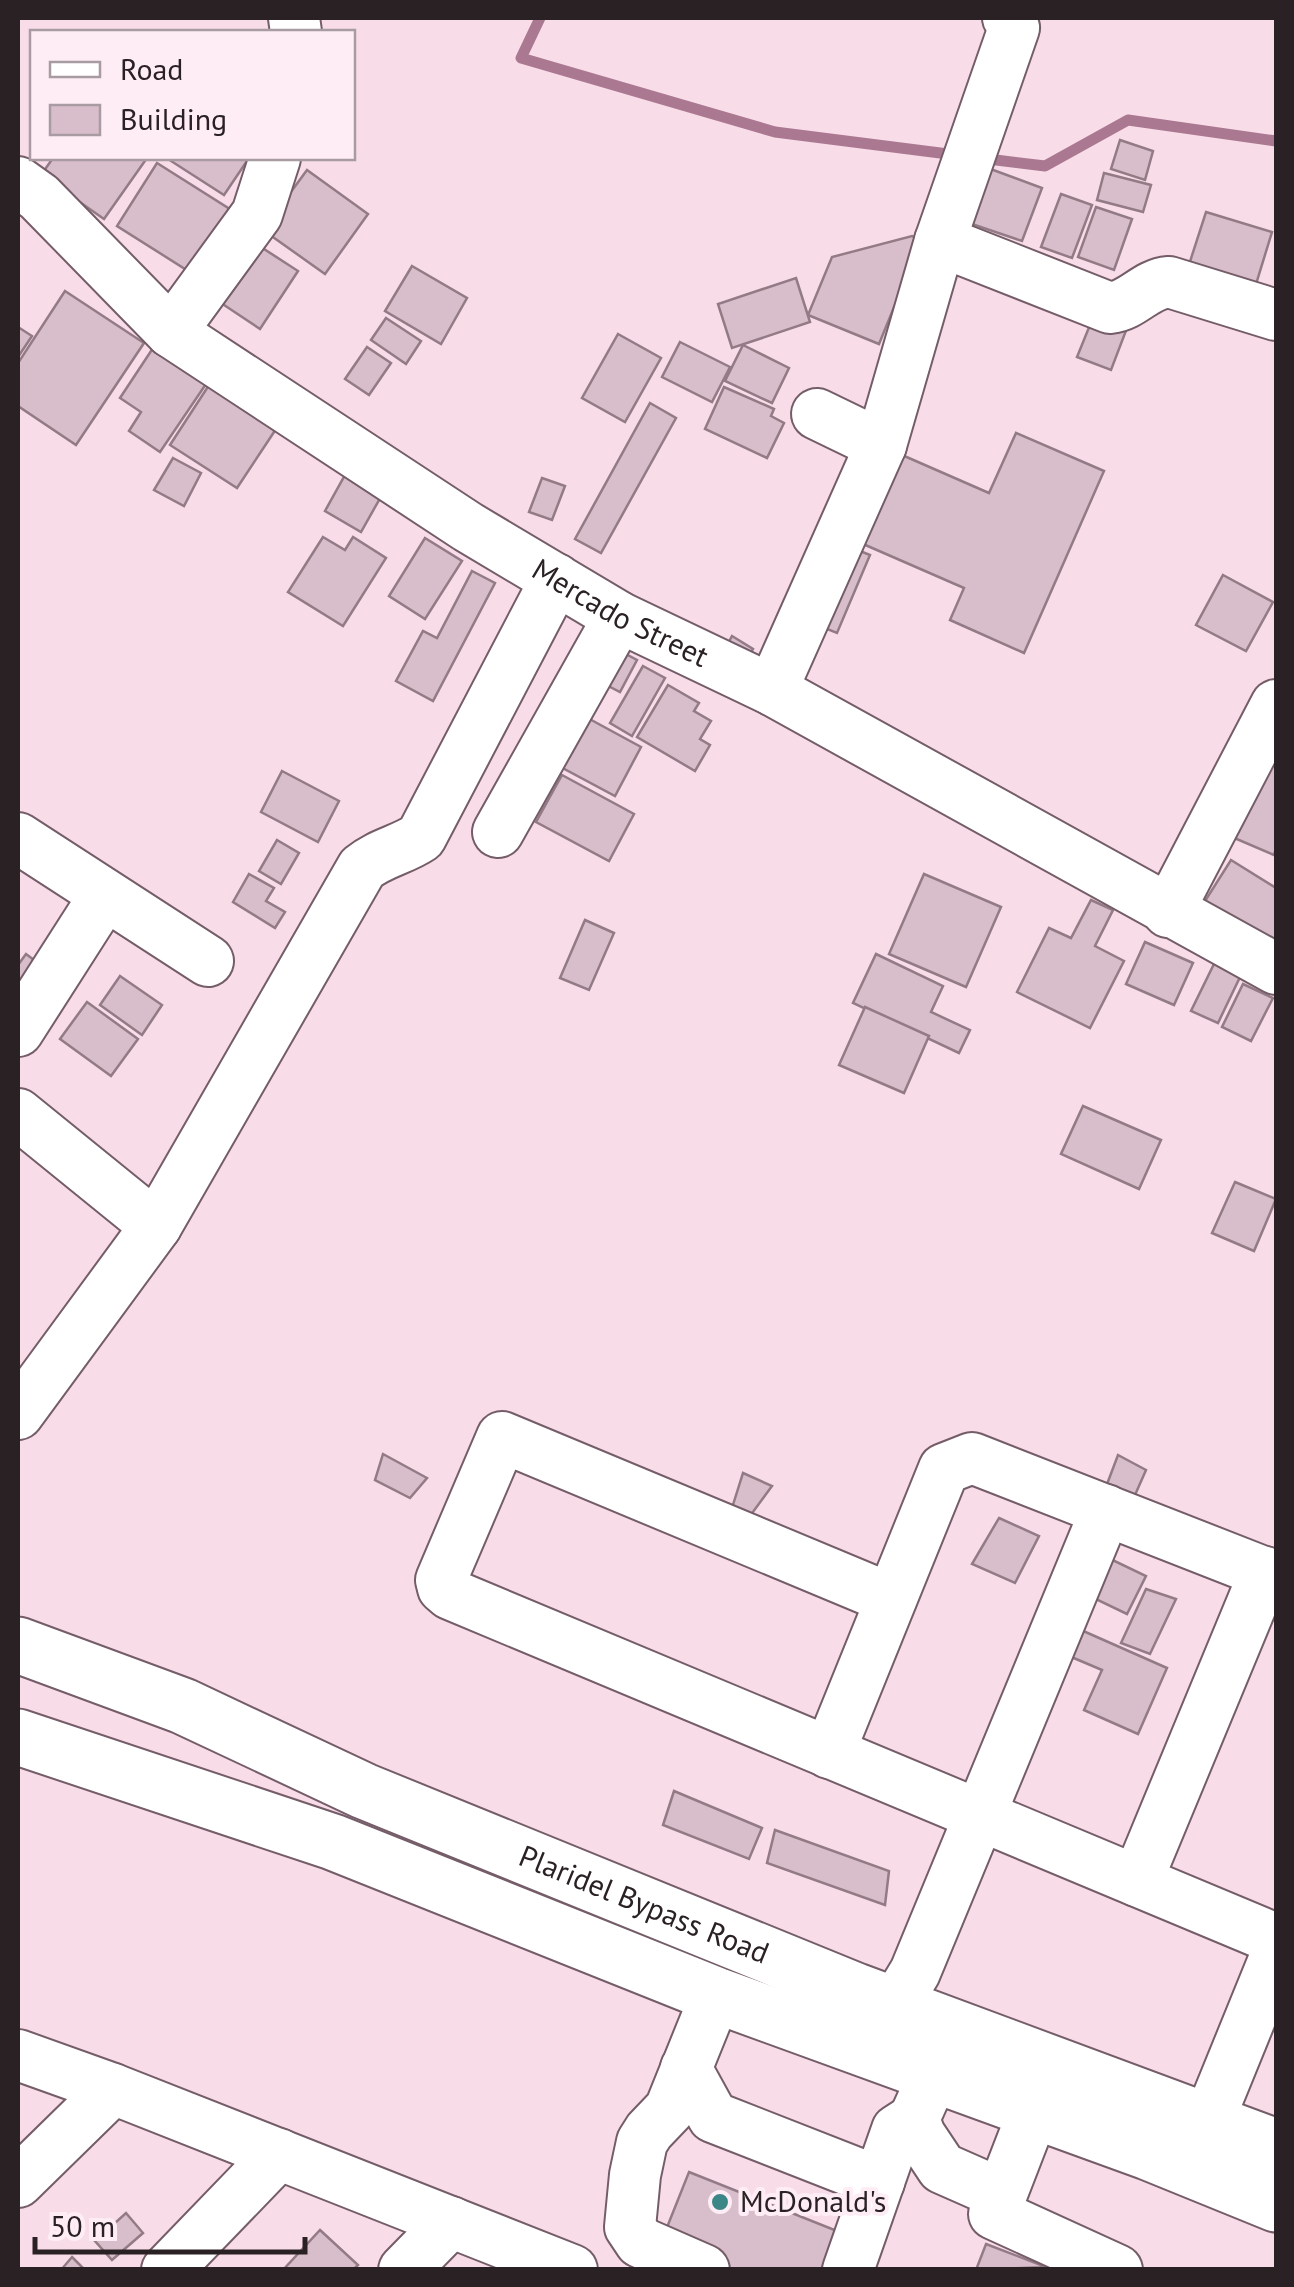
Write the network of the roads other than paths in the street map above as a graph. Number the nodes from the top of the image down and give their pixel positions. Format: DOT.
graph roads {
  1 [pos="1008,18"];
  2 [pos="275,160"];
  3 [pos="18,182"];
  4 [pos="940,240"];
  5 [pos="1276,315"];
  6 [pos="171,332"];
  7 [pos="817,414"];
  8 [pos="881,445"];
  9 [pos="556,579"];
  10 [pos="619,616"];
  11 [pos="772,690"];
  12 [pos="1276,704"];
  13 [pos="498,832"];
  14 [pos="18,838"];
  15 [pos="105,895"];
  16 [pos="1168,912"];
  17 [pos="208,961"];
  18 [pos="1276,968"];
  19 [pos="18,1032"];
  20 [pos="18,1114"];
  21 [pos="156,1226"];
  22 [pos="18,1414"];
  23 [pos="1106,1510"];
  24 [pos="1271,1574"];
  25 [pos="892,1599"];
  26 [pos="18,1645"];
  27 [pos="18,1737"];
  28 [pos="828,1752"];
  29 [pos="980,1815"];
  30 [pos="1137,1881"];
  31 [pos="1276,1940"];
  32 [pos="1276,1955"];
  33 [pos="716,1995"];
  34 [pos="896,2005"];
  35 [pos="18,2055"];
  36 [pos="113,2088"];
  37 [pos="678,2089"];
  38 [pos="924,2098"];
  39 [pos="1034,2113"];
  40 [pos="1208,2122"];
  41 [pos="1276,2148"];
  42 [pos="279,2154"];
  43 [pos="18,2182"];
  44 [pos="879,2182"];
  45 [pos="1000,2194"];
  46 [pos="1276,2204"];
  47 [pos="451,2222"];
  48 [pos="167,2270"];
  49 [pos="404,2270"];
  50 [pos="572,2270"];
  51 [pos="704,2270"];
  52 [pos="848,2270"];
  53 [pos="1118,2270"];
  1 -- 4 [label="street"];
  2 -- 6 [label="street"];
  3 -- 6 [label="street, Mercado Street"];
  4 -- 5 [label="street"];
  4 -- 8 [label="street"];
  6 -- 9 [label="street, Mercado Street"];
  7 -- 8 [label="street"];
  8 -- 11 [label="street"];
  9 -- 10 [label="street, Mercado Street"];
  9 -- 21 [label="street"];
  10 -- 11 [label="street, Mercado Street"];
  10 -- 13 [label="street"];
  11 -- 16 [label="street, Mercado Street"];
  12 -- 16 [label="street"];
  14 -- 15 [label="street"];
  15 -- 17 [label="street"];
  15 -- 19 [label="street"];
  16 -- 18 [label="street, Mercado Street"];
  20 -- 21 [label="street"];
  21 -- 22 [label="street"];
  23 -- 24 [label="street"];
  23 -- 25 [label="street"];
  23 -- 29 [label="street"];
  24 -- 30 [label="street"];
  25 -- 28 [label="street"];
  25 -- 28 [label="street"];
  26 -- 34 [label="highway, Plaridel Bypass Road"];
  27 -- 33 [label="highway, Plaridel Bypass Road"];
  28 -- 29 [label="street"];
  29 -- 30 [label="street"];
  29 -- 34 [label="street"];
  30 -- 31 [label="street"];
  32 -- 40 [label="street"];
  33 -- 37 [label="street"];
  33 -- 38 [label="highway, Plaridel Bypass Road"];
  34 -- 40 [label="highway, Plaridel Bypass Road"];
  35 -- 36 [label="street"];
  36 -- 42 [label="street"];
  36 -- 43 [label="street"];
  37 -- 44 [label="street"];
  37 -- 51 [label="street"];
  38 -- 39 [label="highway, Plaridel Bypass Road"];
  38 -- 44 [label="street"];
  38 -- 45 [label="street"];
  39 -- 45 [label="street"];
  39 -- 46 [label="highway, Plaridel Bypass Road"];
  40 -- 41 [label="highway, Plaridel Bypass Road"];
  42 -- 47 [label="street"];
  42 -- 48 [label="street"];
  44 -- 52 [label="street"];
  45 -- 53 [label="street"];
  47 -- 49 [label="street"];
  47 -- 50 [label="street"];
}
